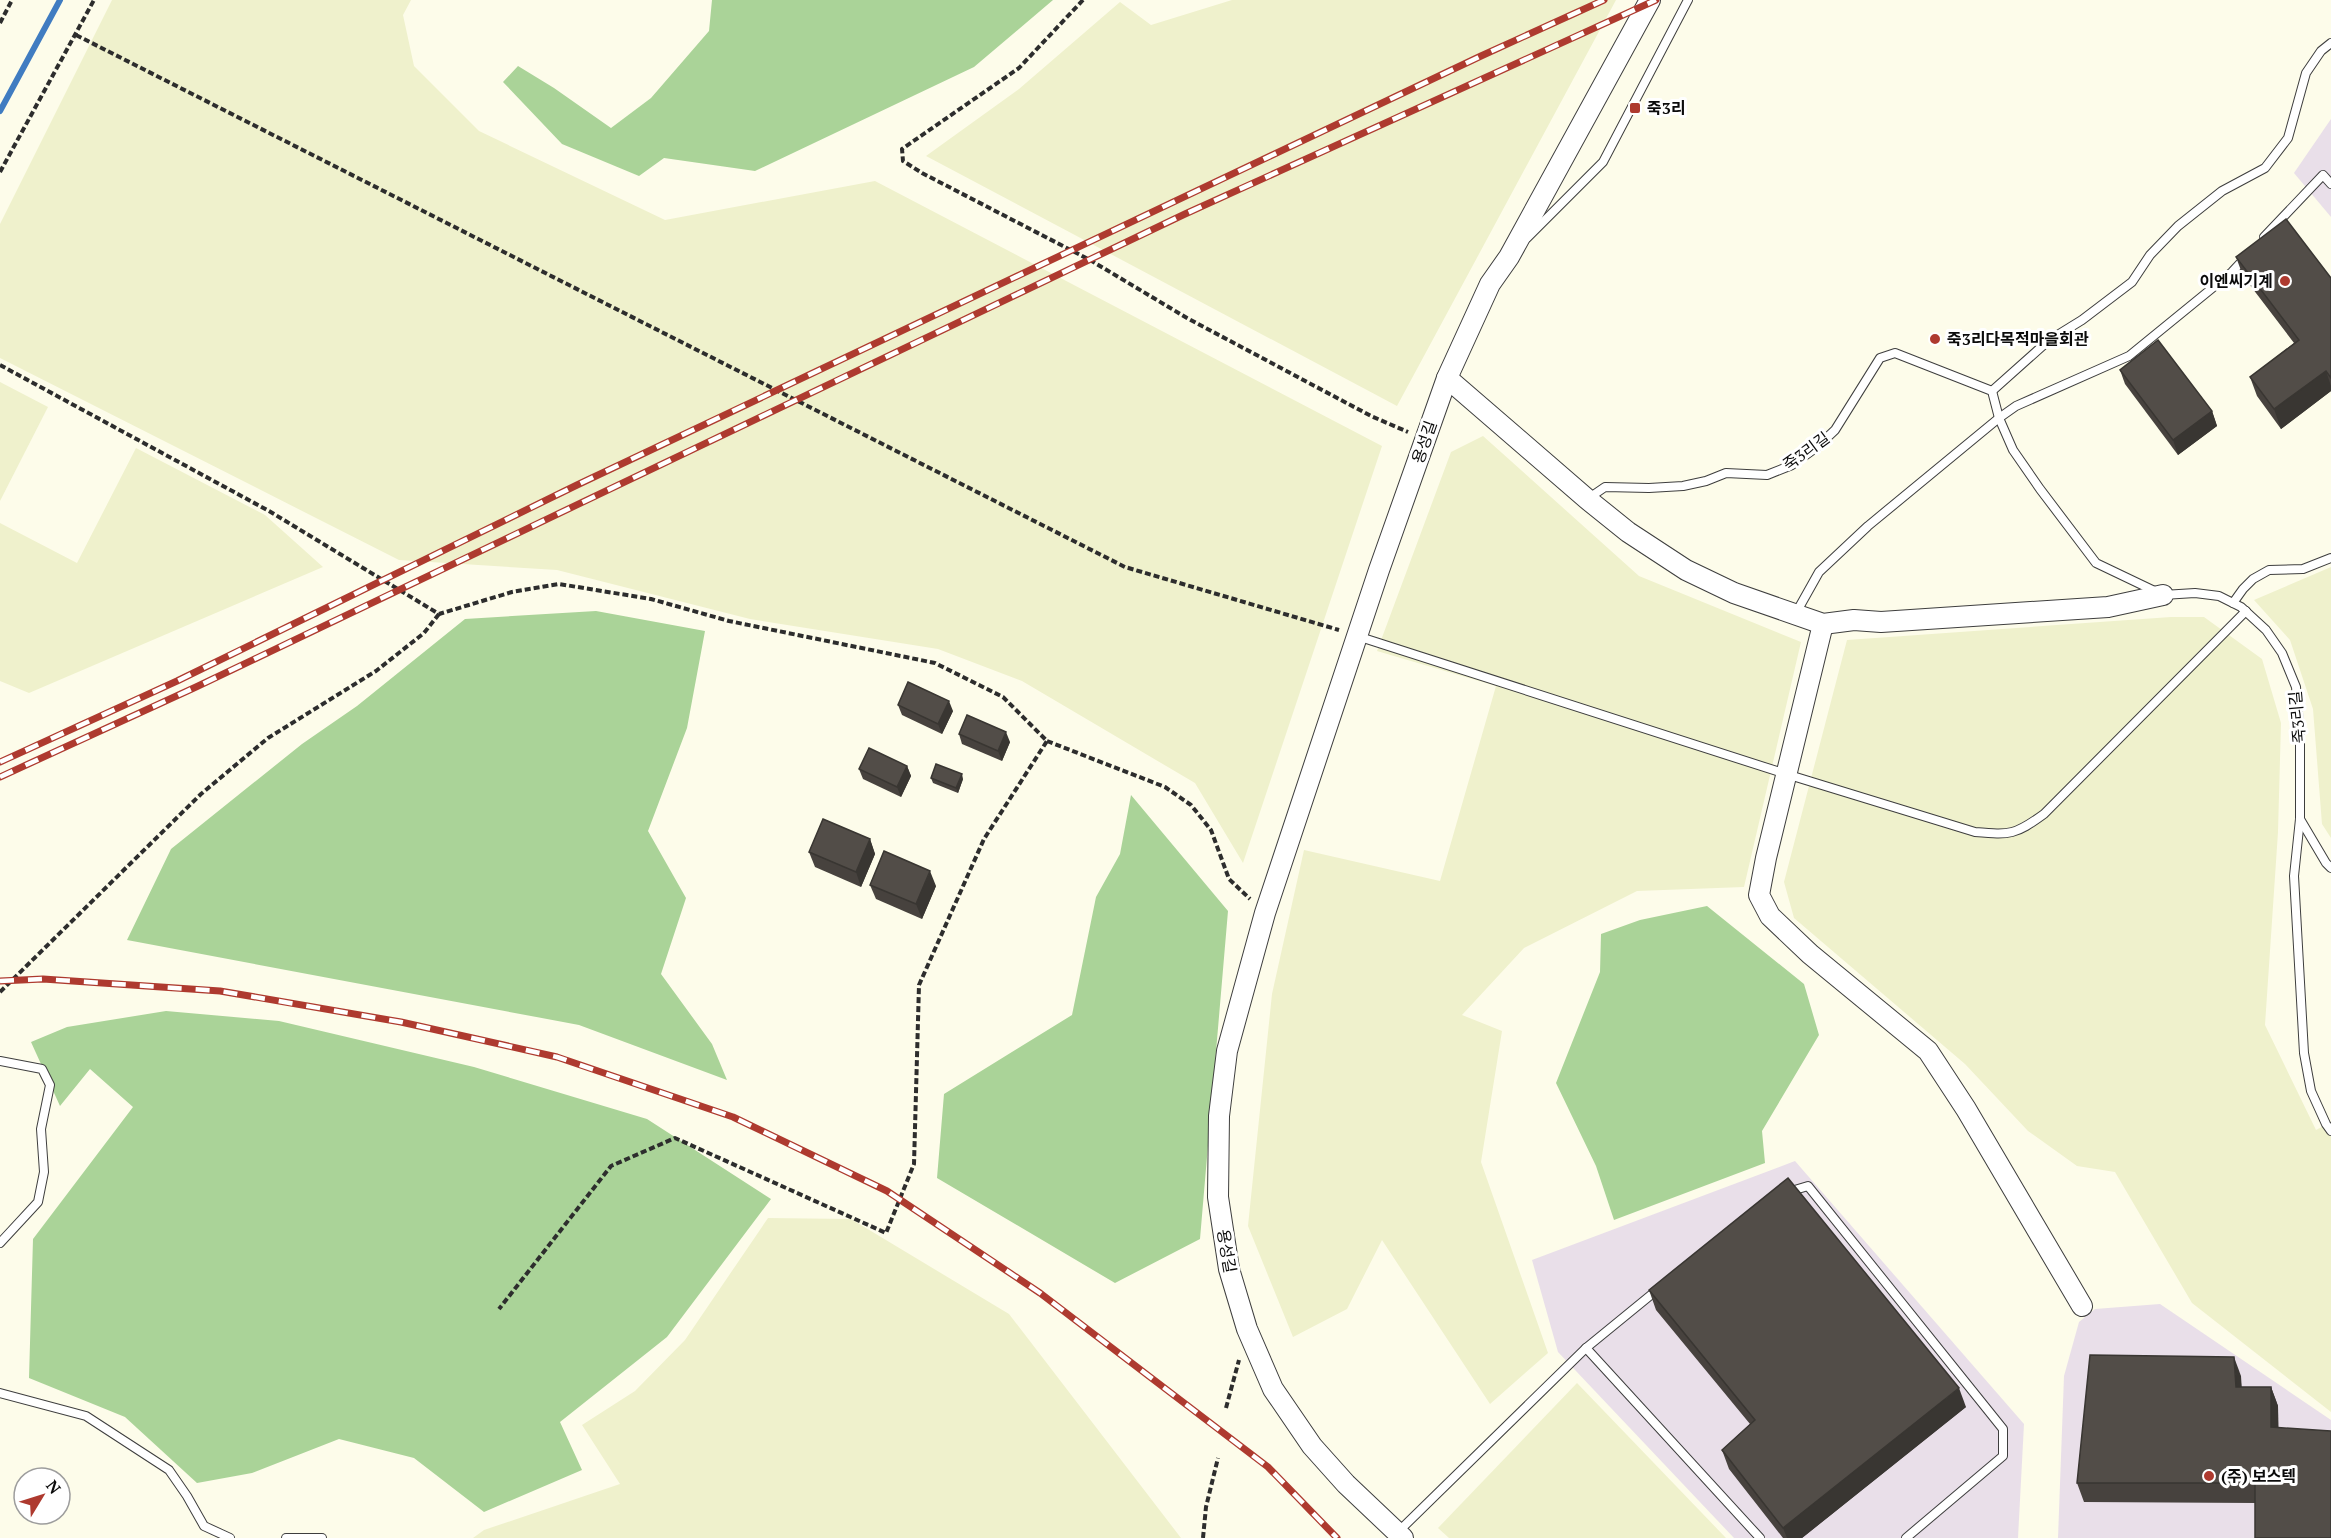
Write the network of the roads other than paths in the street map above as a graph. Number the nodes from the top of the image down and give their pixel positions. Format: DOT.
graph roads {
  1 [pos="1650,0"];
  2 [pos="1688,0"];
  3 [pos="2331,44"];
  4 [pos="2331,184"];
  5 [pos="1509,257"];
  6 [pos="1447,378"];
  7 [pos="1992,391"];
  8 [pos="1999,418"];
  9 [pos="1587,499"];
  10 [pos="2331,558"];
  11 [pos="2163,595"];
  12 [pos="2234,603"];
  13 [pos="2246,611"];
  14 [pos="1795,615"];
  15 [pos="1823,624"];
  16 [pos="1357,636"];
  17 [pos="1786,774"];
  18 [pos="2300,819"];
  19 [pos="2331,868"];
  20 [pos="0,1061"];
  21 [pos="2331,1131"];
  22 [pos="1785,1192"];
  23 [pos="0,1243"];
  24 [pos="1666,1282"];
  25 [pos="2082,1306"];
  26 [pos="1586,1348"];
  27 [pos="0,1393"];
  28 [pos="1400,1535"];
  29 [pos="230,1538"];
  30 [pos="286,1538"];
  31 [pos="322,1538"];
  32 [pos="1760,1538"];
  33 [pos="1905,1538"];
  1 -- 5 [label="street, 용성길"];
  2 -- 5 [label="lane"];
  3 -- 7 [label="lane"];
  4 -- 8 [label="lane"];
  5 -- 6 [label="street, 용성길"];
  6 -- 9 [label="street, 죽3리길"];
  6 -- 16 [label="street, 용성길"];
  7 -- 8 [label="lane, 죽3리길"];
  7 -- 9 [label="lane, 죽3리길"];
  8 -- 11 [label="lane, 죽3리길"];
  8 -- 14 [label="lane"];
  9 -- 14 [label="street, 죽3리길"];
  10 -- 12 [label="lane"];
  11 -- 12 [label="lane, 죽3리길"];
  11 -- 15 [label="street, 죽3리길"];
  12 -- 13 [label="lane, 죽3리길"];
  13 -- 17 [label="lane"];
  13 -- 18 [label="lane, 죽3리길"];
  14 -- 15 [label="street, 죽3리길"];
  15 -- 17 [label="street"];
  16 -- 17 [label="lane"];
  16 -- 28 [label="street, 용성길"];
  17 -- 25 [label="street"];
  18 -- 19 [label="lane"];
  18 -- 21 [label="lane, 죽3리길"];
  20 -- 23 [label="lane"];
  22 -- 33 [label="lane"];
  24 -- 26 [label="lane"];
  26 -- 28 [label="lane"];
  26 -- 32 [label="lane"];
  27 -- 29 [label="lane"];
  30 -- 31 [label="lane"];
}
